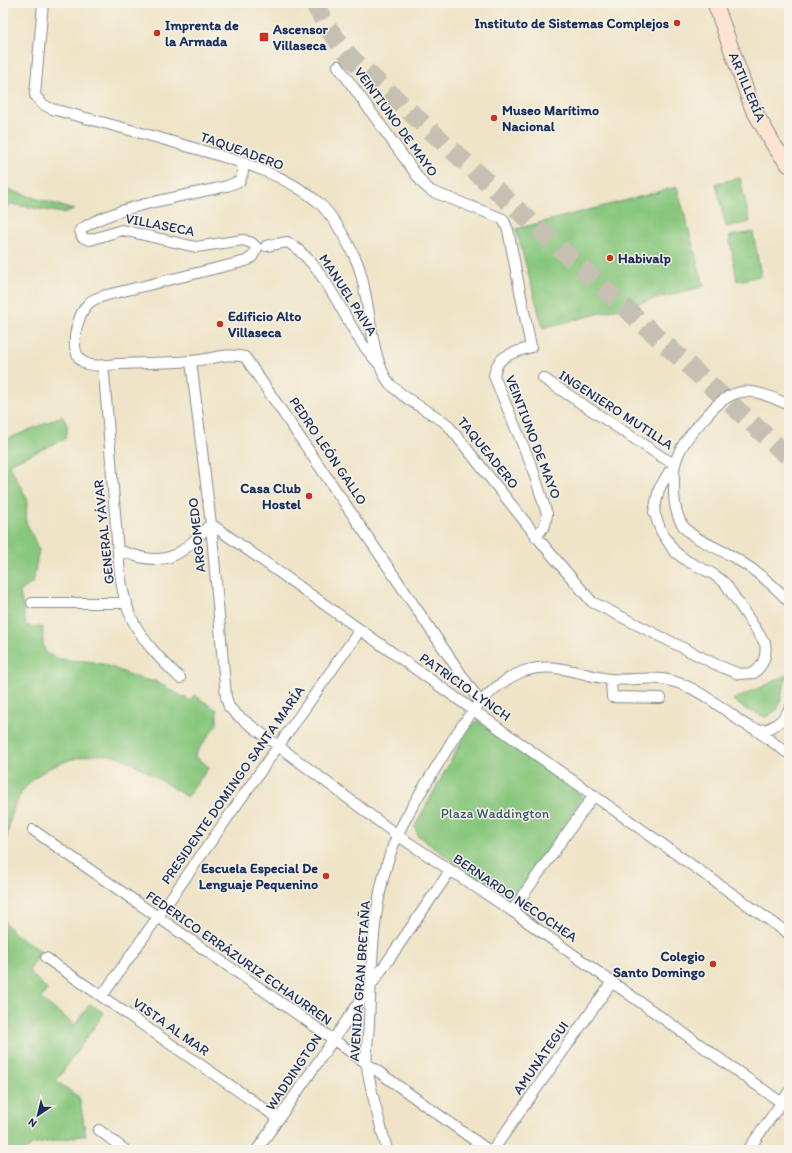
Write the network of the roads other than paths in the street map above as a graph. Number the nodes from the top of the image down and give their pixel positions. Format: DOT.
graph roads {
  1 [pos="43,3"];
  2 [pos="715,3"];
  3 [pos="338,66"];
  4 [pos="241,162"];
  5 [pos="789,165"];
  6 [pos="266,246"];
  7 [pos="80,358"];
  8 [pos="191,361"];
  9 [pos="103,365"];
  10 [pos="380,365"];
  11 [pos="543,378"];
  12 [pos="789,405"];
  13 [pos="675,466"];
  14 [pos="211,524"];
  15 [pos="536,536"];
  16 [pos="118,550"];
  17 [pos="789,602"];
  18 [pos="127,603"];
  19 [pos="32,604"];
  20 [pos="360,630"];
  21 [pos="180,678"];
  22 [pos="611,679"];
  23 [pos="661,698"];
  24 [pos="480,702"];
  25 [pos="229,706"];
  26 [pos="473,710"];
  27 [pos="789,710"];
  28 [pos="756,730"];
  29 [pos="278,744"];
  30 [pos="789,754"];
  31 [pos="594,796"];
  32 [pos="33,830"];
  33 [pos="398,835"];
  34 [pos="450,871"];
  35 [pos="512,911"];
  36 [pos="157,918"];
  37 [pos="789,934"];
  38 [pos="46,958"];
  39 [pos="612,982"];
  40 [pos="371,988"];
  41 [pos="102,996"];
  42 [pos="333,1040"];
  43 [pos="366,1063"];
  44 [pos="789,1092"];
  45 [pos="785,1105"];
  46 [pos="279,1119"];
  47 [pos="98,1130"];
  48 [pos="125,1150"];
  49 [pos="257,1150"];
  50 [pos="387,1150"];
  51 [pos="488,1150"];
  52 [pos="493,1150"];
  53 [pos="748,1150"];
  1 -- 4 [label="street, TAQUEADERO"];
  2 -- 5 [label="street, ARTILLERÍA"];
  3 -- 15 [label="street, VEINTIUNO DE MAYO"];
  4 -- 7 [label="street, VILLASECA"];
  4 -- 10 [label="street, TAQUEADERO"];
  6 -- 10 [label="street, MANUEL PAIVA"];
  7 -- 9 [label="street, PEDRO LEÓN GALLO"];
  8 -- 9 [label="street, PEDRO LEÓN GALLO"];
  8 -- 14 [label="street, ARGOMEDO"];
  8 -- 24 [label="street, PEDRO LEÓN GALLO"];
  9 -- 16 [label="street, GENERAL YÁVAR"];
  10 -- 15 [label="street, TAQUEADERO"];
  11 -- 13 [label="street, INGENIERO MUTILLA"];
  12 -- 13 [label="street"];
  13 -- 15 [label="street, TAQUEADERO"];
  13 -- 17 [label="street"];
  14 -- 16 [label="street"];
  14 -- 20 [label="street, PATRICIO LYNCH"];
  14 -- 25 [label="street, ARGOMEDO"];
  16 -- 18 [label="street, GENERAL YÁVAR"];
  18 -- 19 [label="street"];
  18 -- 21 [label="street, GENERAL YÁVAR"];
  20 -- 26 [label="street, PATRICIO LYNCH"];
  20 -- 29 [label="street, PRESIDENTE DOMINGO SANTA MARÍA"];
  22 -- 23 [label="street"];
  22 -- 24 [label="street, AVENIDA GRAN BRETAÑA"];
  22 -- 28 [label="street, AVENIDA GRAN BRETAÑA"];
  24 -- 26 [label="street, AVENIDA GRAN BRETAÑA"];
  25 -- 29 [label="street, BERNARDO NECOCHEA"];
  26 -- 31 [label="street, PATRICIO LYNCH"];
  26 -- 33 [label="street, AVENIDA GRAN BRETAÑA"];
  27 -- 28 [label="street"];
  28 -- 30 [label="street, AVENIDA GRAN BRETAÑA"];
  29 -- 33 [label="street, BERNARDO NECOCHEA"];
  29 -- 36 [label="street, PRESIDENTE DOMINGO SANTA MARÍA"];
  31 -- 35 [label="street"];
  31 -- 37 [label="street, PATRICIO LYNCH"];
  32 -- 36 [label="street, FEDERICO ERRÁZURIZ ECHAURREN"];
  33 -- 34 [label="street, BERNARDO NECOCHEA"];
  33 -- 40 [label="street, AVENIDA GRAN BRETAÑA"];
  34 -- 35 [label="street, BERNARDO NECOCHEA"];
  34 -- 40 [label="street, WADDINGTON"];
  35 -- 39 [label="street, BERNARDO NECOCHEA"];
  36 -- 41 [label="street, PRESIDENTE DOMINGO SANTA MARÍA"];
  36 -- 42 [label="street, FEDERICO ERRÁZURIZ ECHAURREN"];
  38 -- 41 [label="street, VISTA AL MAR"];
  39 -- 45 [label="street, BERNARDO NECOCHEA"];
  39 -- 52 [label="street, AMUNÁTEGUI"];
  40 -- 42 [label="street, WADDINGTON"];
  40 -- 43 [label="street, AVENIDA GRAN BRETAÑA"];
  41 -- 46 [label="street, VISTA AL MAR"];
  42 -- 43 [label="street, FEDERICO ERRÁZURIZ ECHAURREN"];
  42 -- 46 [label="street, WADDINGTON"];
  43 -- 50 [label="street, AVENIDA GRAN BRETAÑA"];
  43 -- 51 [label="street, FEDERICO ERRÁZURIZ ECHAURREN"];
  44 -- 45 [label="street"];
  45 -- 53 [label="street"];
  46 -- 49 [label="street, WADDINGTON"];
  47 -- 48 [label="street"];
}
